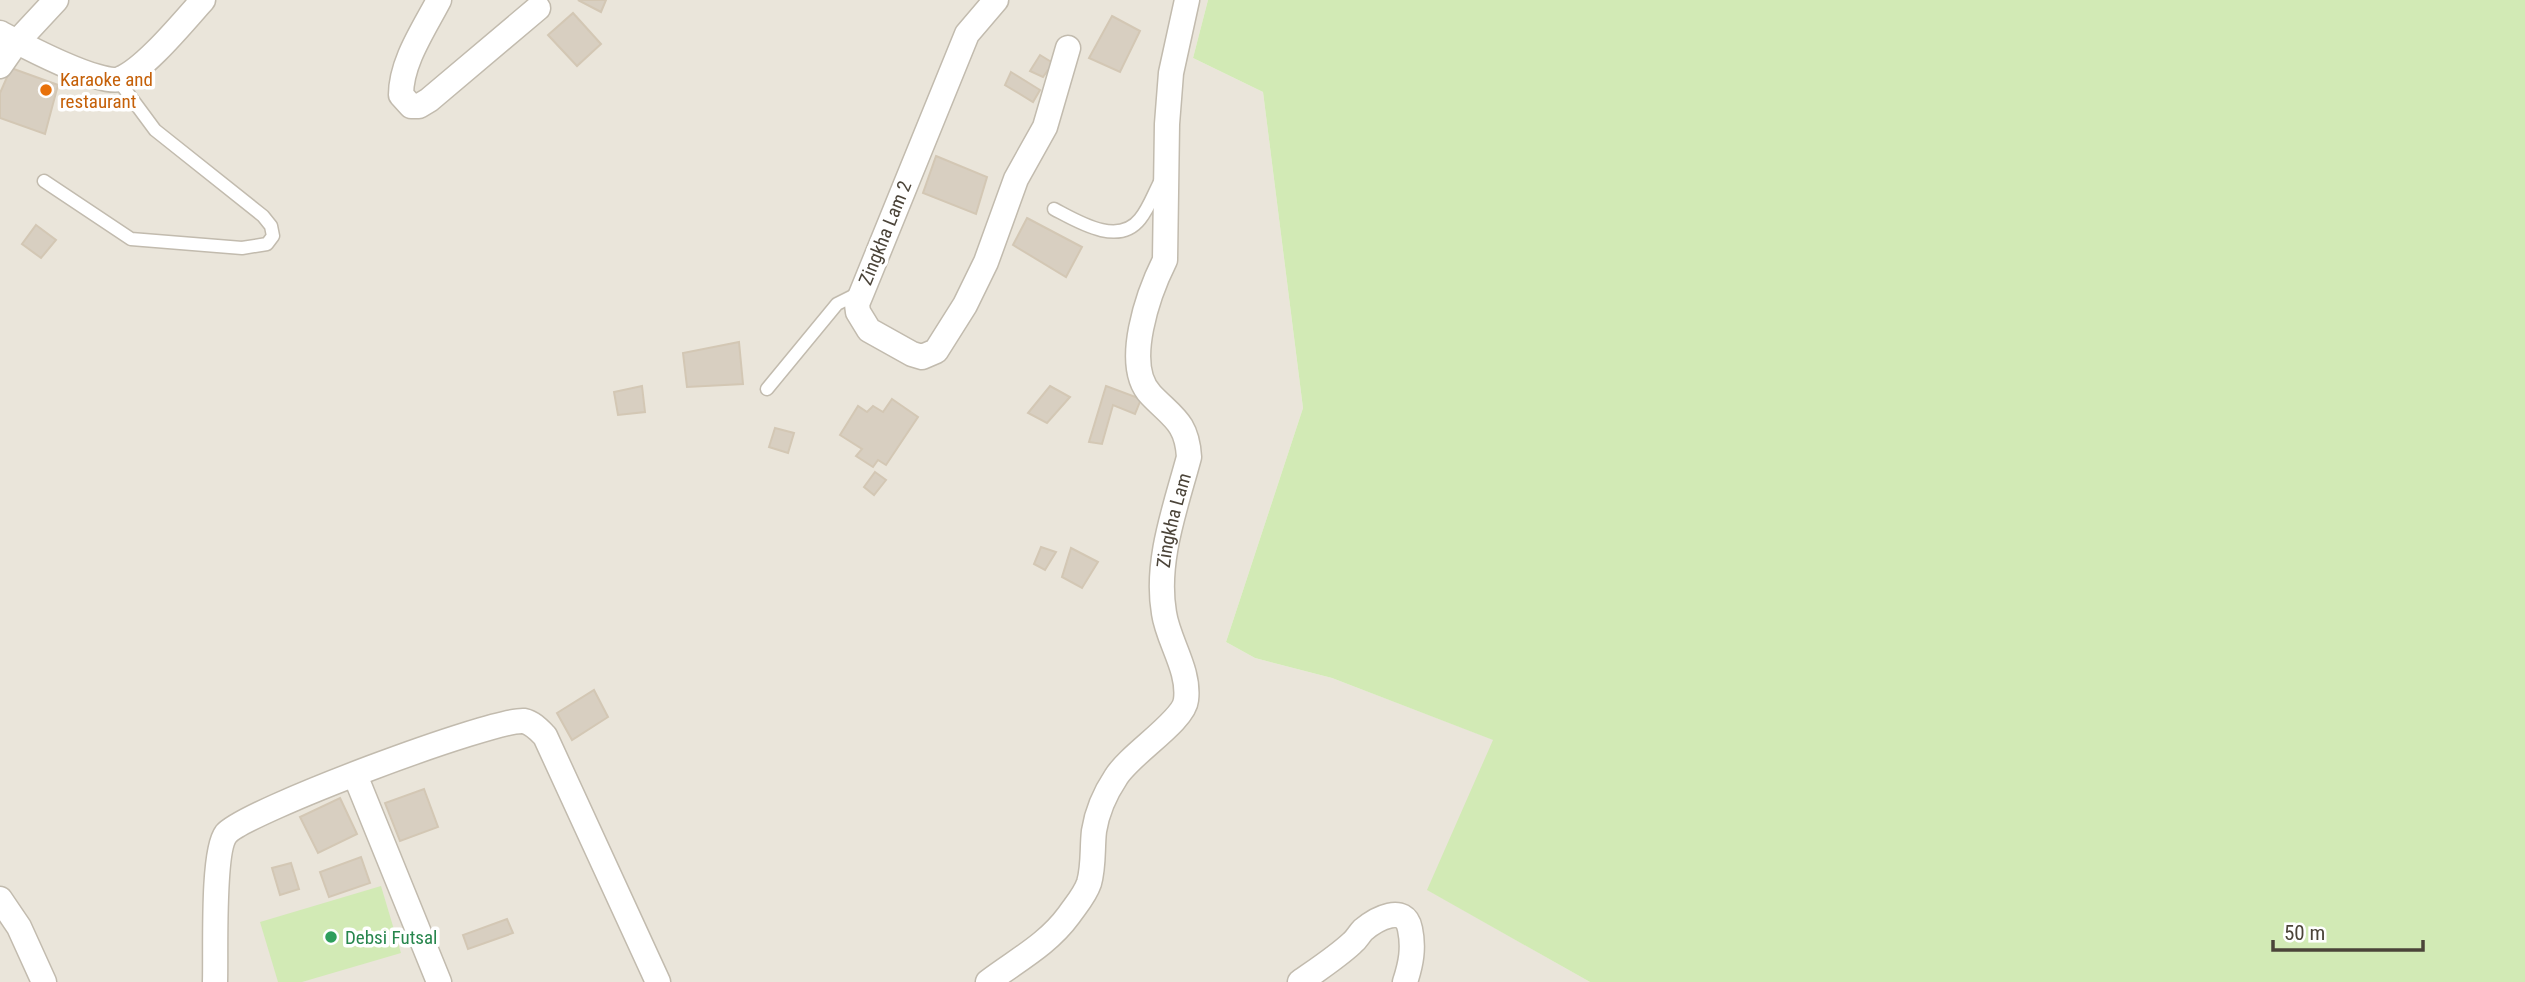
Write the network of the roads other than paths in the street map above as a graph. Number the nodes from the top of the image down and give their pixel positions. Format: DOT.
graph roads {
  1 [pos="56,0"];
  2 [pos="203,0"];
  3 [pos="439,0"];
  4 [pos="996,0"];
  5 [pos="1187,0"];
  6 [pos="538,8"];
  7 [pos="8,38"];
  8 [pos="1068,48"];
  9 [pos="0,66"];
  10 [pos="118,80"];
  11 [pos="1167,168"];
  12 [pos="44,181"];
  13 [pos="1054,209"];
  14 [pos="862,292"];
  15 [pos="767,389"];
  16 [pos="355,775"];
  17 [pos="0,899"];
  18 [pos="44,982"];
  19 [pos="215,982"];
  20 [pos="439,982"];
  21 [pos="658,982"];
  22 [pos="988,982"];
  23 [pos="1300,982"];
  24 [pos="1405,982"];
  1 -- 7 [label="street"];
  2 -- 10 [label="street"];
  3 -- 6 [label="street"];
  4 -- 14 [label="street, Zingkha Lam 2"];
  5 -- 11 [label="street, Zingkha Lam"];
  7 -- 9 [label="street"];
  7 -- 10 [label="street"];
  8 -- 14 [label="street, Zingkha Lam 2"];
  10 -- 12 [label="lane"];
  11 -- 13 [label="lane"];
  11 -- 22 [label="street, Zingkha Lam"];
  14 -- 15 [label="lane"];
  16 -- 19 [label="street"];
  16 -- 20 [label="street"];
  16 -- 21 [label="street"];
  17 -- 18 [label="street"];
  23 -- 24 [label="street"];
}
